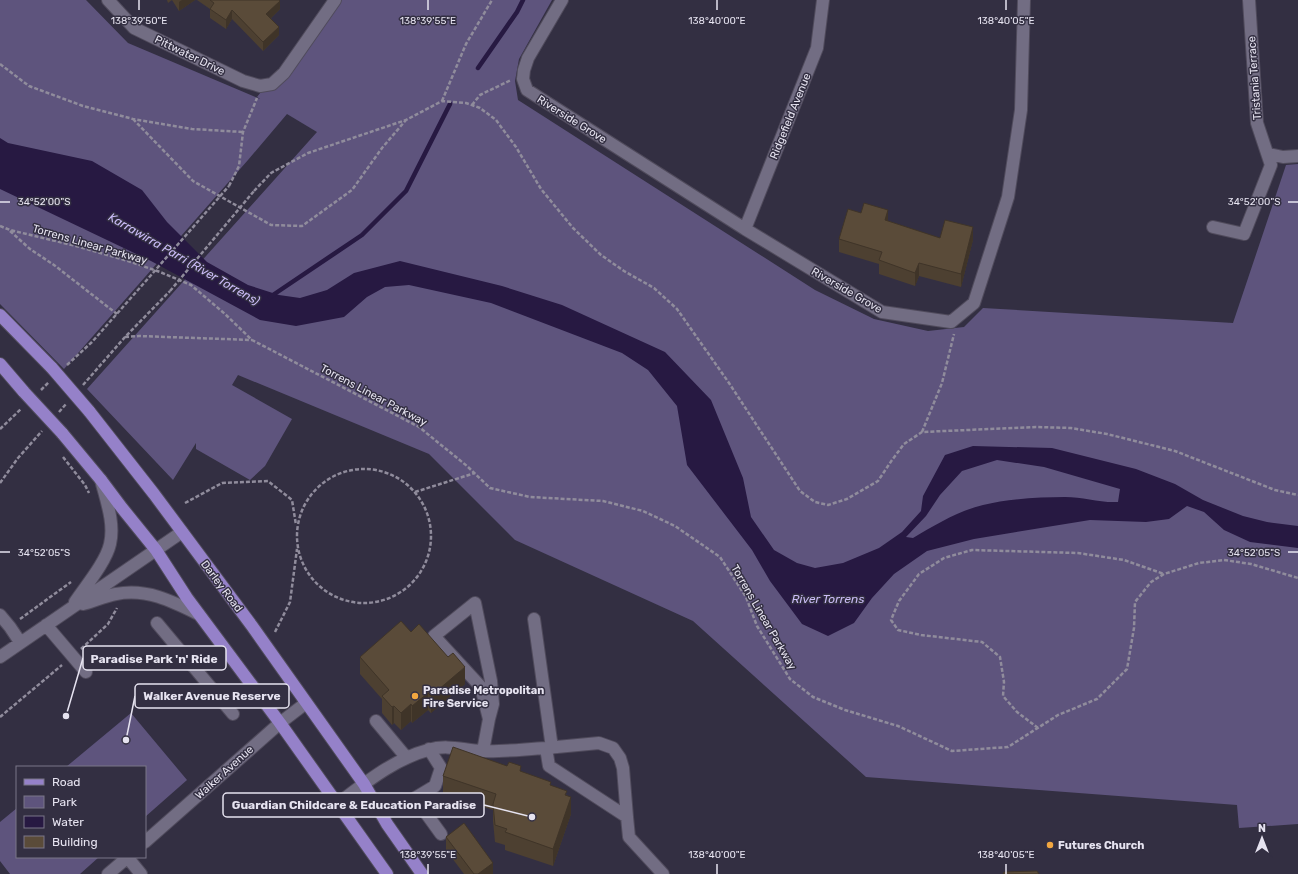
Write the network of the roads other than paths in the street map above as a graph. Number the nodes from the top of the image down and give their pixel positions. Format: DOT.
graph roads {
  1 [pos="108,0"];
  2 [pos="335,0"];
  3 [pos="562,0"];
  4 [pos="823,0"];
  5 [pos="1024,0"];
  6 [pos="1249,0"];
  7 [pos="1269,154"];
  8 [pos="1298,156"];
  9 [pos="1213,227"];
  10 [pos="745,229"];
  11 [pos="0,315"];
  12 [pos="0,364"];
  13 [pos="100,480"];
  14 [pos="182,532"];
  15 [pos="156,550"];
  16 [pos="71,608"];
  17 [pos="198,614"];
  18 [pos="0,615"];
  19 [pos="534,619"];
  20 [pos="157,623"];
  21 [pos="46,625"];
  22 [pos="20,642"];
  23 [pos="0,657"];
  24 [pos="86,672"];
  25 [pos="306,703"];
  26 [pos="233,714"];
  27 [pos="489,719"];
  28 [pos="376,721"];
  29 [pos="280,723"];
  30 [pos="549,748"];
  31 [pos="428,749"];
  32 [pos="483,751"];
  33 [pos="406,757"];
  34 [pos="364,784"];
  35 [pos="337,804"];
  36 [pos="627,817"];
  37 [pos="442,834"];
  38 [pos="146,841"];
  39 [pos="127,858"];
  40 [pos="129,858"];
  41 [pos="108,874"];
  42 [pos="141,874"];
  43 [pos="387,874"];
  44 [pos="422,874"];
  45 [pos="663,874"];
  1 -- 2 [label="street, Pittwater Drive"];
  3 -- 10 [label="street, Riverside Grove"];
  4 -- 10 [label="street, Ridgefield Avenue"];
  5 -- 10 [label="street, Riverside Grove"];
  6 -- 7 [label="street, Tristania Terrace"];
  7 -- 8 [label="street"];
  7 -- 9 [label="street"];
  11 -- 14 [label="main road, Darley Road, bridge"];
  12 -- 13 [label="main road, bridge"];
  13 -- 15 [label="main road"];
  13 -- 16 [label="street"];
  14 -- 15 [label="street"];
  14 -- 25 [label="main road, Darley Road"];
  15 -- 16 [label="street"];
  15 -- 17 [label="main road"];
  16 -- 17 [label="street"];
  16 -- 21 [label="street"];
  17 -- 29 [label="main road"];
  18 -- 22 [label="street"];
  19 -- 30 [label="street"];
  20 -- 26 [label="street"];
  21 -- 22 [label="street"];
  21 -- 24 [label="street"];
  22 -- 23 [label="street"];
  25 -- 29 [label="street, Walker Avenue"];
  25 -- 34 [label="main road, Darley Road"];
  27 -- 27 [label="street"];
  27 -- 32 [label="street"];
  28 -- 33 [label="street"];
  29 -- 35 [label="main road"];
  29 -- 38 [label="street, Walker Avenue"];
  30 -- 32 [label="street"];
  30 -- 36 [label="street"];
  30 -- 36 [label="street"];
  31 -- 32 [label="street"];
  31 -- 33 [label="street"];
  31 -- 37 [label="street"];
  33 -- 34 [label="street"];
  34 -- 35 [label="street"];
  34 -- 44 [label="main road, Darley Road"];
  35 -- 43 [label="main road"];
  36 -- 45 [label="street"];
  39 -- 41 [label="street"];
  40 -- 42 [label="street"];
}
